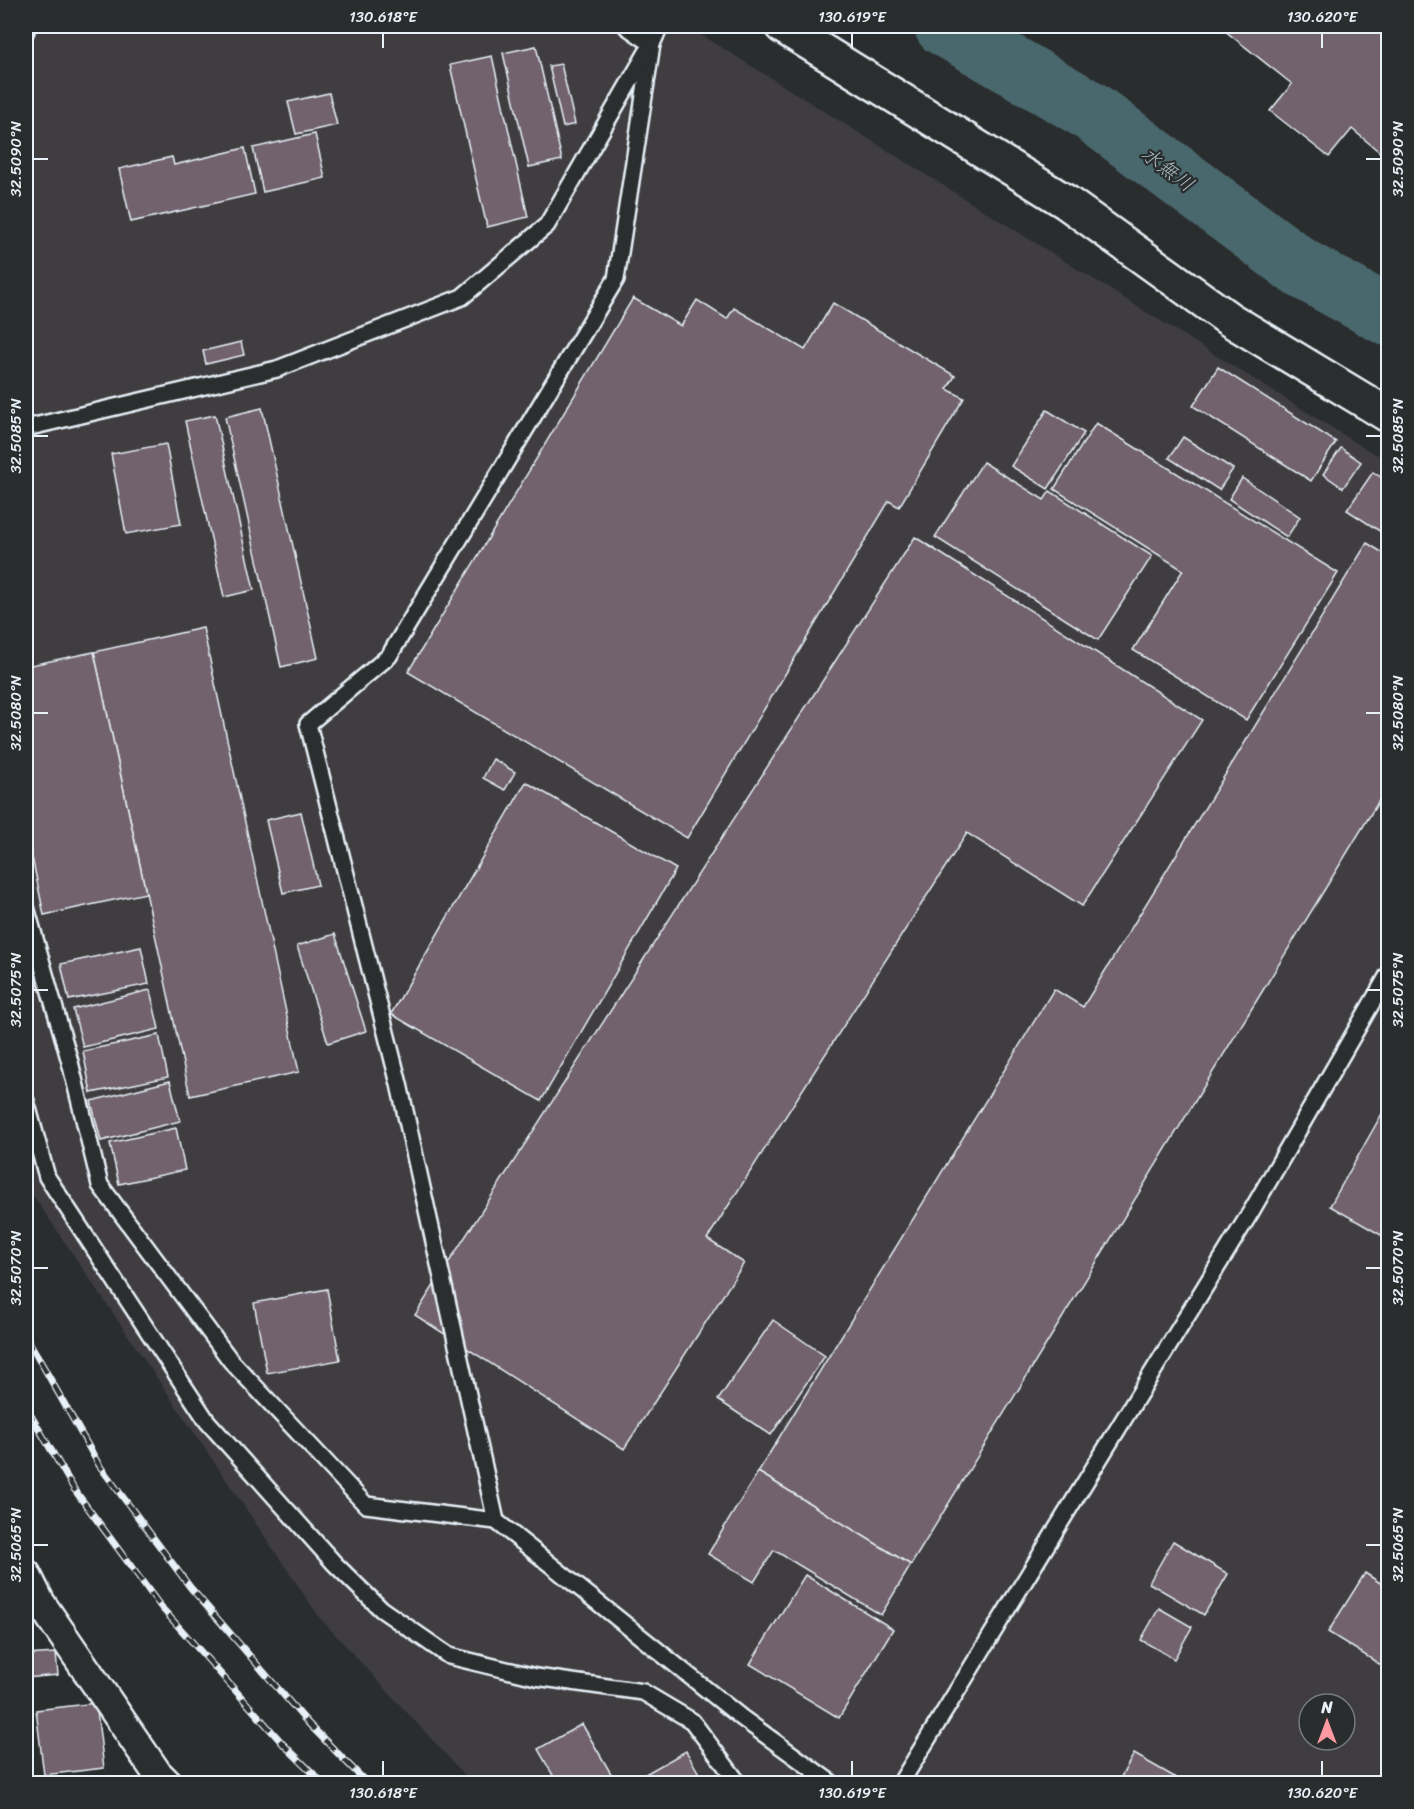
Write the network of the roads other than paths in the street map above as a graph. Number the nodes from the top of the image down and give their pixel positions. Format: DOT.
graph roads {
  1 [pos="27,26"];
  2 [pos="626,26"];
  3 [pos="660,26"];
  4 [pos="782,26"];
  5 [pos="26,31"];
  6 [pos="652,44"];
  7 [pos="1389,416"];
  8 [pos="26,428"];
  9 [pos="26,907"];
  10 [pos="1389,975"];
  11 [pos="26,1101"];
  12 [pos="496,1521"];
  13 [pos="26,1574"];
  14 [pos="168,1784"];
  15 [pos="739,1784"];
  16 [pos="833,1784"];
  17 [pos="900,1784"];
  1 -- 5 [label="lane"];
  2 -- 6 [label="lane"];
  3 -- 6 [label="lane"];
  4 -- 7 [label="street"];
  6 -- 8 [label="lane"];
  6 -- 12 [label="lane"];
  9 -- 12 [label="lane"];
  10 -- 17 [label="lane"];
  11 -- 15 [label="lane"];
  12 -- 16 [label="lane"];
  13 -- 14 [label="street"];
}
